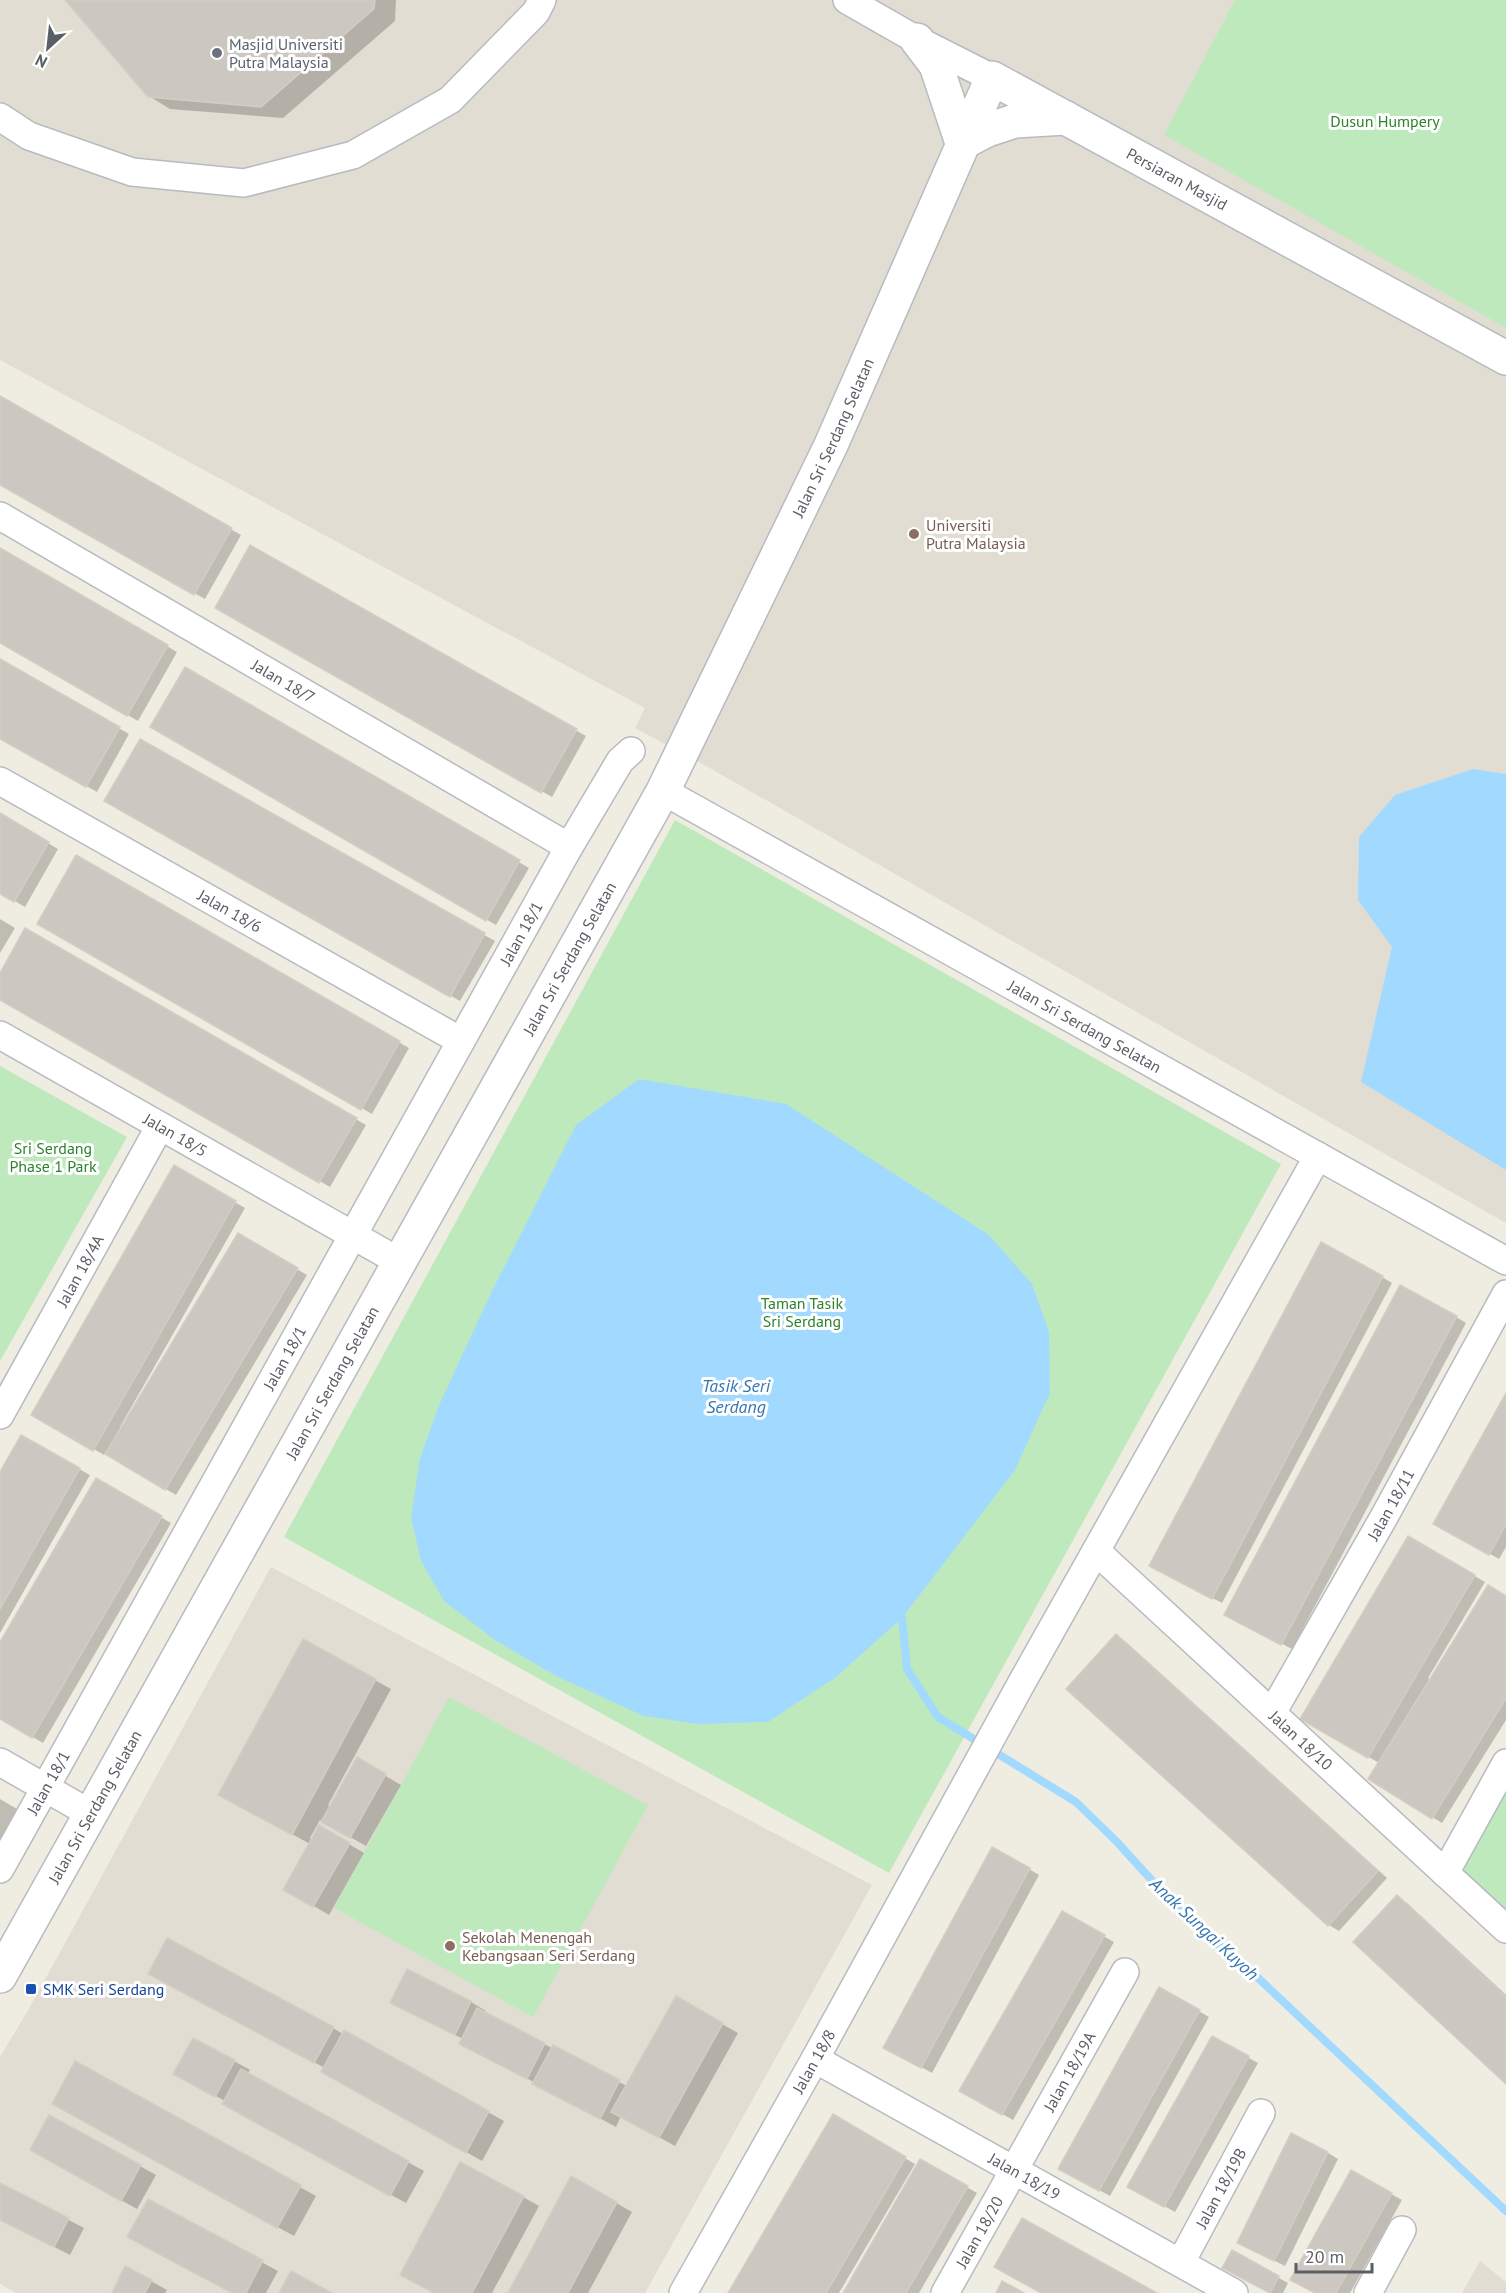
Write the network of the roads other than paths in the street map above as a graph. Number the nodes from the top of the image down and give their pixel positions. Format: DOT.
graph roads {
  1 [pos="542,0"];
  2 [pos="847,0"];
  3 [pos="917,40"];
  4 [pos="992,78"];
  5 [pos="0,117"];
  6 [pos="1066,118"];
  7 [pos="962,143"];
  8 [pos="1506,357"];
  9 [pos="0,516"];
  10 [pos="631,751"];
  11 [pos="0,782"];
  12 [pos="663,791"];
  13 [pos="569,847"];
  14 [pos="0,1035"];
  15 [pos="461,1041"];
  16 [pos="160,1126"];
  17 [pos="1318,1156"];
  18 [pos="353,1236"];
  19 [pos="1506,1261"];
  20 [pos="400,1262"];
  21 [pos="1506,1294"];
  22 [pos="0,1415"];
  23 [pos="1095,1551"];
  24 [pos="1272,1713"];
  25 [pos="0,1762"];
  26 [pos="1506,1763"];
  27 [pos="47,1789"];
  28 [pos="91,1814"];
  29 [pos="0,1869"];
  30 [pos="1445,1873"];
  31 [pos="1506,1929"];
  32 [pos="1125,1972"];
  33 [pos="0,1976"];
  34 [pos="815,2059"];
  35 [pos="1261,2113"];
  36 [pos="1013,2171"];
  37 [pos="1402,2230"];
  38 [pos="1180,2262"];
  39 [pos="683,2293"];
  40 [pos="945,2293"];
  41 [pos="1234,2293"];
  42 [pos="1368,2293"];
  1 -- 5 [label="street"];
  2 -- 3 [label="street, Persiaran Masjid"];
  3 -- 4 [label="street, Persiaran Masjid"];
  3 -- 7 [label="street"];
  4 -- 6 [label="street, Persiaran Masjid"];
  4 -- 7 [label="street, Jalan Sri Serdang Selatan"];
  6 -- 7 [label="street"];
  6 -- 8 [label="street, Persiaran Masjid"];
  7 -- 12 [label="street, Jalan Sri Serdang Selatan"];
  9 -- 13 [label="street, Jalan 18/7"];
  10 -- 13 [label="street, Jalan 18/1"];
  11 -- 15 [label="street, Jalan 18/6"];
  12 -- 17 [label="street, Jalan Sri Serdang Selatan"];
  12 -- 20 [label="street, Jalan Sri Serdang Selatan"];
  13 -- 15 [label="street, Jalan 18/1"];
  14 -- 16 [label="street, Jalan 18/5"];
  15 -- 18 [label="street, Jalan 18/1"];
  16 -- 18 [label="street, Jalan 18/5"];
  16 -- 22 [label="street, Jalan 18/4A"];
  17 -- 19 [label="street, Jalan Sri Serdang Selatan"];
  17 -- 23 [label="street, Jalan 18/8"];
  18 -- 20 [label="street, Jalan 18/5"];
  18 -- 27 [label="street, Jalan 18/1"];
  20 -- 28 [label="street, Jalan Sri Serdang Selatan"];
  21 -- 24 [label="street, Jalan 18/11"];
  23 -- 24 [label="street, Jalan 18/10"];
  23 -- 34 [label="street, Jalan 18/8"];
  24 -- 30 [label="street, Jalan 18/10"];
  25 -- 27 [label="street"];
  26 -- 30 [label="street"];
  27 -- 28 [label="street"];
  27 -- 29 [label="street, Jalan 18/1"];
  28 -- 33 [label="street, Jalan Sri Serdang Selatan"];
  30 -- 31 [label="street, Jalan 18/10"];
  32 -- 36 [label="street, Jalan 18/19A"];
  34 -- 36 [label="street, Jalan 18/19"];
  34 -- 39 [label="street, Jalan 18/8"];
  35 -- 38 [label="street, Jalan 18/19B"];
  36 -- 38 [label="street, Jalan 18/19"];
  36 -- 40 [label="street, Jalan 18/20"];
  37 -- 42 [label="street"];
  38 -- 41 [label="street, Jalan 18/19"];
}
